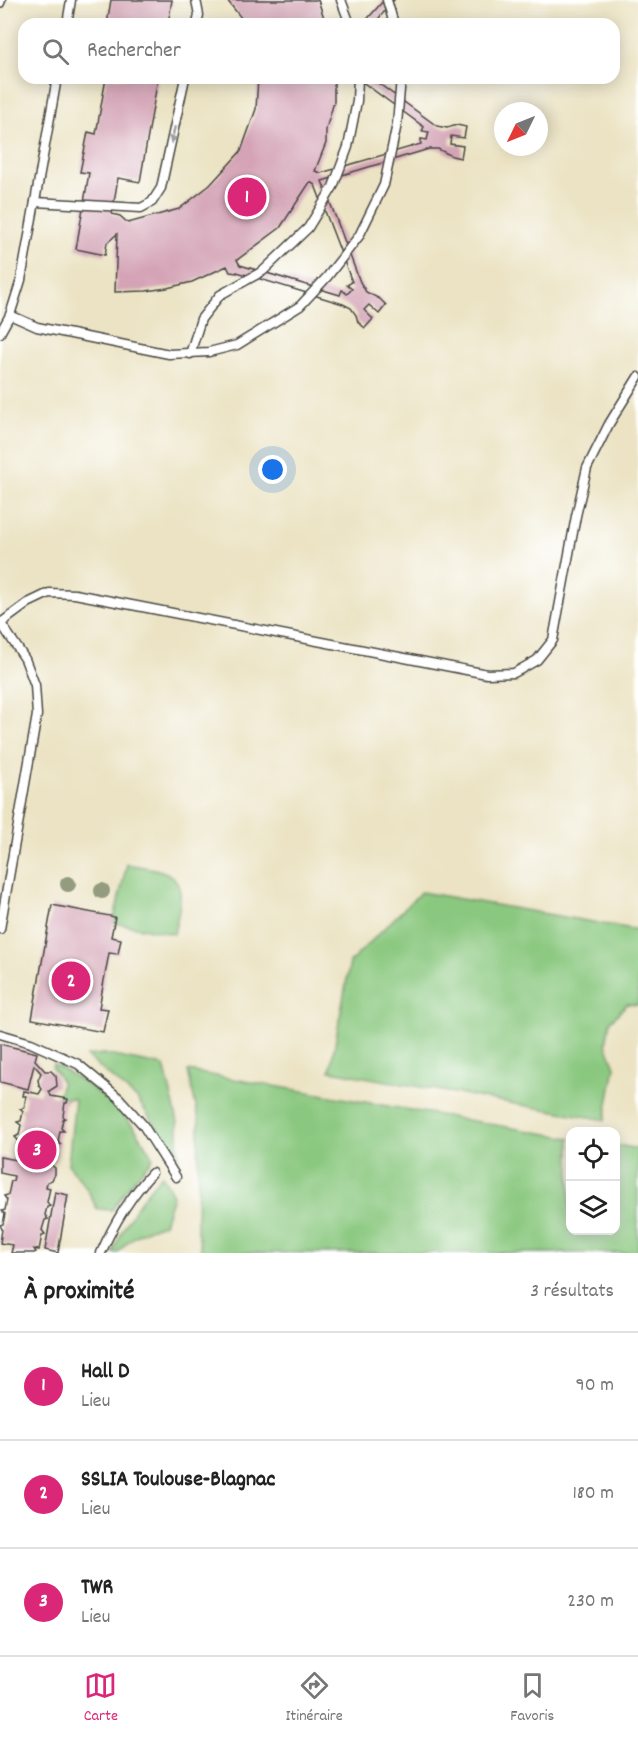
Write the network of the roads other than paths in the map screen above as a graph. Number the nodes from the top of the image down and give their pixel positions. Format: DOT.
graph roads {
  1 [pos="71,0"];
  2 [pos="196,0"];
  3 [pos="341,0"];
  4 [pos="387,0"];
  5 [pos="68,18"];
  6 [pos="198,18"];
  7 [pos="348,18"];
  8 [pos="392,18"];
  9 [pos="56,84"];
  10 [pos="184,84"];
  11 [pos="358,84"];
  12 [pos="400,84"];
  13 [pos="35,202"];
  14 [pos="10,315"];
  15 [pos="0,333"];
  16 [pos="190,354"];
  17 [pos="638,377"];
  18 [pos="0,623"];
  19 [pos="0,929"];
  20 [pos="0,1035"];
  21 [pos="152,1173"];
  22 [pos="176,1177"];
  23 [pos="101,1253"];
  1 -- 5 [label="lane"];
  2 -- 6 [label="lane"];
  3 -- 7 [label="lane"];
  4 -- 8 [label="lane"];
  9 -- 13 [label="lane"];
  10 -- 13 [label="lane, one-way"];
  11 -- 16 [label="lane"];
  12 -- 16 [label="lane"];
  13 -- 14 [label="lane"];
  14 -- 15 [label="lane"];
  14 -- 16 [label="lane"];
  17 -- 18 [label="lane"];
  18 -- 19 [label="lane"];
  20 -- 22 [label="lane"];
  21 -- 23 [label="lane"];
}
